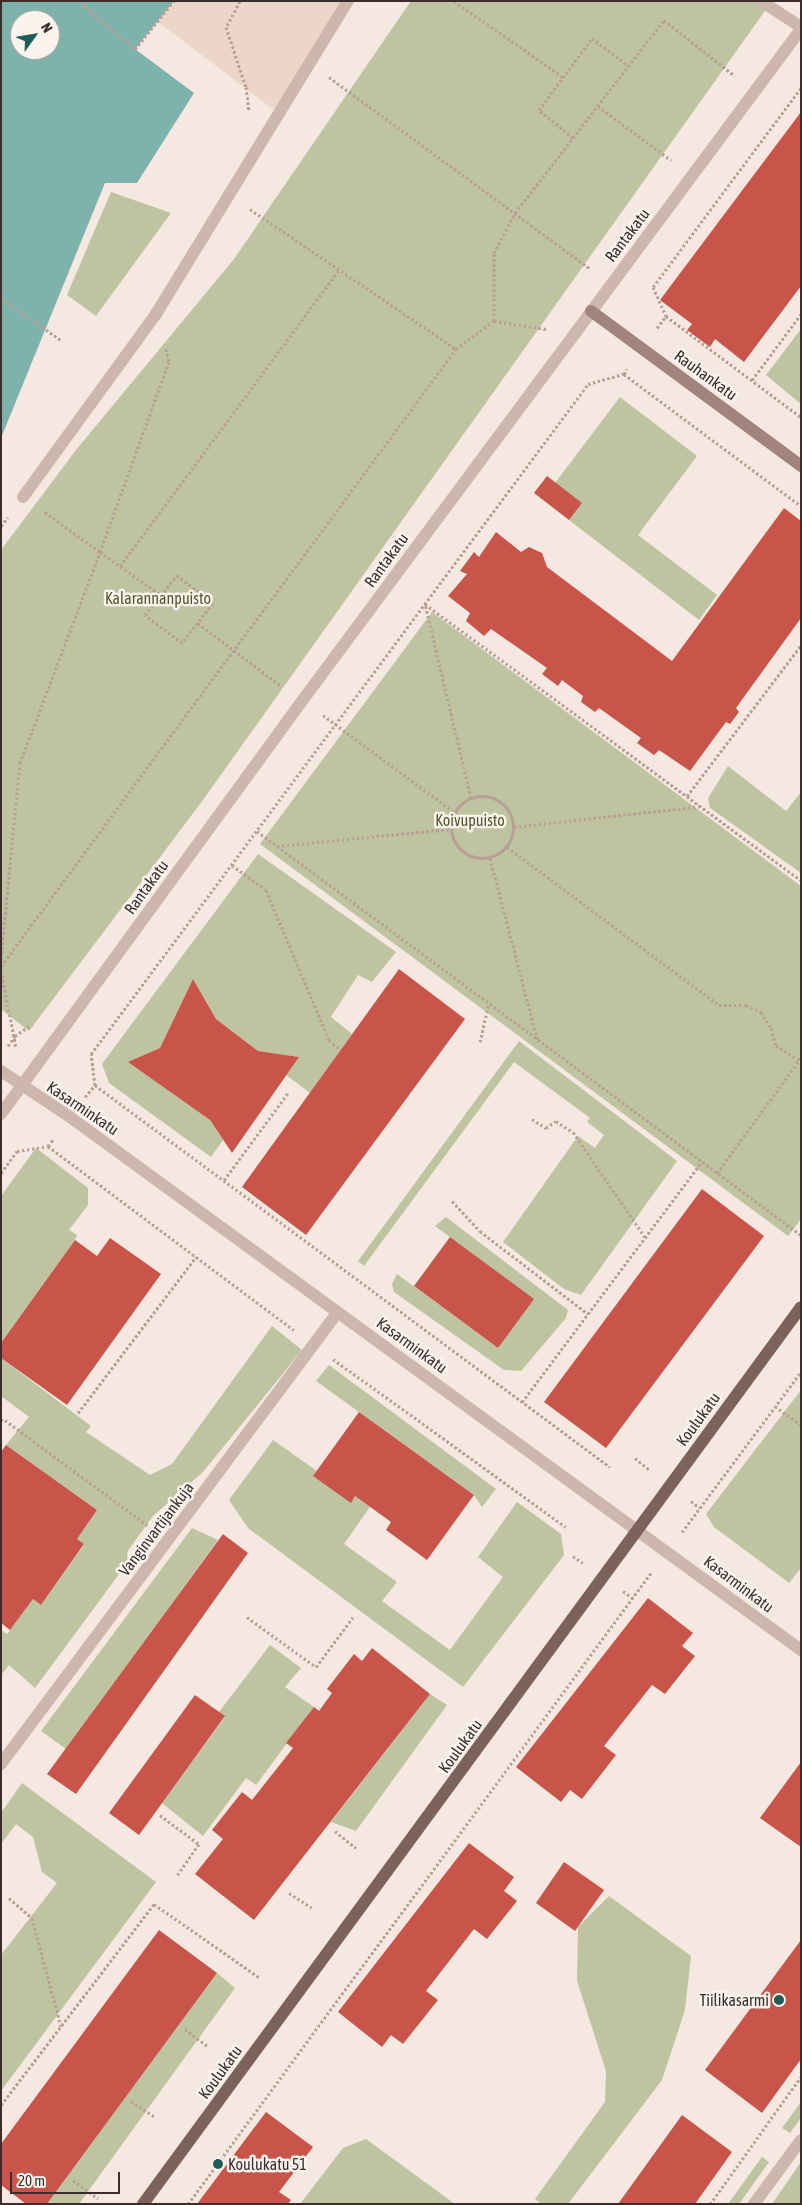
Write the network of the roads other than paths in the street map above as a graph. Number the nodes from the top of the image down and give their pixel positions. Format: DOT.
graph roads {
  1 [pos="348,1"];
  2 [pos="761,1"];
  3 [pos="801,28"];
  4 [pos="591,311"];
  5 [pos="801,466"];
  6 [pos="23,497"];
  7 [pos="1,1071"];
  8 [pos="22,1086"];
  9 [pos="1,1114"];
  10 [pos="801,1307"];
  11 [pos="337,1312"];
  12 [pos="638,1530"];
  13 [pos="801,1650"];
  14 [pos="1,1764"];
  15 [pos="801,2140"];
  16 [pos="756,2203"];
  17 [pos="143,2204"];
  1 -- 6 [label="street"];
  2 -- 3 [label="street"];
  3 -- 4 [label="street, Rantakatu"];
  4 -- 5 [label="street, Rauhankatu"];
  4 -- 8 [label="street, Rantakatu"];
  7 -- 8 [label="street, Kasarminkatu"];
  8 -- 9 [label="street, Rantakatu"];
  8 -- 11 [label="street, Kasarminkatu"];
  10 -- 12 [label="main road, Koulukatu"];
  11 -- 12 [label="street, Kasarminkatu"];
  11 -- 14 [label="street, Vanginvartijankuja"];
  12 -- 13 [label="street, Kasarminkatu"];
  12 -- 17 [label="main road, Koulukatu"];
  15 -- 16 [label="street"];
}
